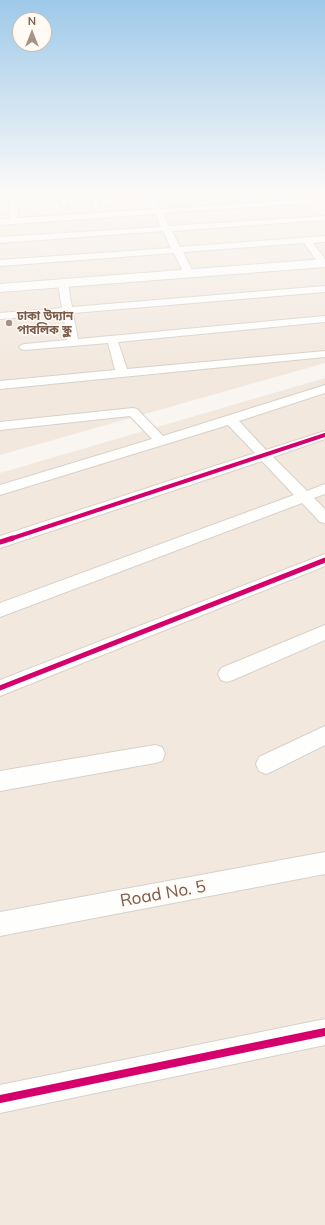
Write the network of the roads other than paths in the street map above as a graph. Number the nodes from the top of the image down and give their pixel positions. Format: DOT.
graph roads {
  1 [pos="189,249"];
  2 [pos="313,249"];
  3 [pos="177,250"];
  4 [pos="0,263"];
  5 [pos="324,263"];
  6 [pos="189,274"];
  7 [pos="63,284"];
  8 [pos="0,288"];
  9 [pos="325,289"];
  10 [pos="68,311"];
  11 [pos="0,316"];
  12 [pos="325,319"];
  13 [pos="112,339"];
  14 [pos="73,342"];
  15 [pos="25,347"];
  16 [pos="325,354"];
  17 [pos="122,374"];
  18 [pos="0,386"];
  19 [pos="325,389"];
  20 [pos="230,420"];
  21 [pos="0,426"];
  22 [pos="325,435"];
  23 [pos="160,440"];
  24 [pos="264,455"];
  25 [pos="325,489"];
  26 [pos="0,490"];
  27 [pos="304,496"];
  28 [pos="325,518"];
  29 [pos="0,542"];
  30 [pos="325,560"];
  31 [pos="0,610"];
  32 [pos="325,632"];
  33 [pos="227,674"];
  34 [pos="0,688"];
  35 [pos="325,735"];
  36 [pos="155,754"];
  37 [pos="266,764"];
  38 [pos="0,781"];
  39 [pos="325,863"];
  40 [pos="0,924"];
  41 [pos="325,1032"];
  42 [pos="0,1099"];
  1 -- 3 [label="street"];
  2 -- 5 [label="street"];
  3 -- 4 [label="street"];
  3 -- 6 [label="street"];
  5 -- 6 [label="street"];
  6 -- 7 [label="street"];
  7 -- 8 [label="street"];
  7 -- 10 [label="street"];
  9 -- 10 [label="street"];
  10 -- 11 [label="street"];
  10 -- 14 [label="street"];
  12 -- 13 [label="street"];
  13 -- 14 [label="street"];
  13 -- 17 [label="street"];
  14 -- 15 [label="street"];
  16 -- 17 [label="street"];
  17 -- 18 [label="street"];
  19 -- 20 [label="street"];
  20 -- 23 [label="street"];
  20 -- 24 [label="street"];
  21 -- 23 [label="street"];
  22 -- 24 [label="street"];
  23 -- 26 [label="street"];
  24 -- 27 [label="street"];
  24 -- 29 [label="street"];
  25 -- 27 [label="street"];
  27 -- 28 [label="street"];
  27 -- 31 [label="street"];
  30 -- 34 [label="street"];
  32 -- 33 [label="street"];
  35 -- 37 [label="street"];
  36 -- 38 [label="street"];
  39 -- 40 [label="street, Road No. 5"];
  41 -- 42 [label="street"];
}
